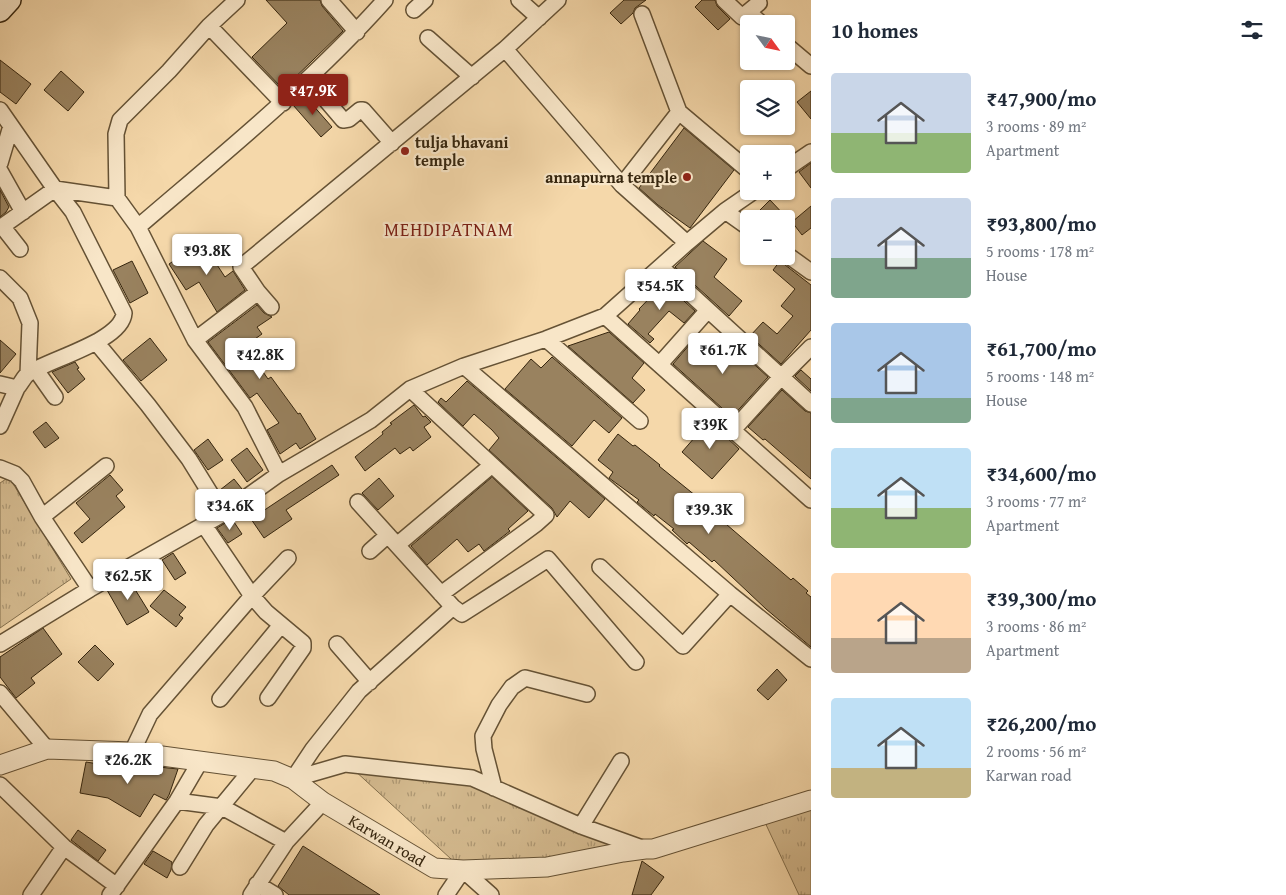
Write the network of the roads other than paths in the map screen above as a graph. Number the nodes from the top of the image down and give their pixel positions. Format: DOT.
graph roads {
  1 [pos="10,0"];
  2 [pos="237,0"];
  3 [pos="329,0"];
  4 [pos="385,0"];
  5 [pos="519,0"];
  6 [pos="558,0"];
  7 [pos="724,0"];
  8 [pos="757,4"];
  9 [pos="0,11"];
  10 [pos="642,14"];
  11 [pos="539,18"];
  12 [pos="209,26"];
  13 [pos="357,32"];
  14 [pos="428,38"];
  15 [pos="505,49"];
  16 [pos="795,53"];
  17 [pos="811,66"];
  18 [pos="472,77"];
  19 [pos="308,79"];
  20 [pos="283,103"];
  21 [pos="0,110"];
  22 [pos="679,112"];
  23 [pos="11,126"];
  24 [pos="392,143"];
  25 [pos="811,152"];
  26 [pos="0,162"];
  27 [pos="740,163"];
  28 [pos="795,163"];
  29 [pos="0,171"];
  30 [pos="622,185"];
  31 [pos="55,190"];
  32 [pos="117,198"];
  33 [pos="741,200"];
  34 [pos="725,211"];
  35 [pos="23,212"];
  36 [pos="740,222"];
  37 [pos="1,227"];
  38 [pos="138,227"];
  39 [pos="687,243"];
  40 [pos="20,249"];
  41 [pos="795,260"];
  42 [pos="661,267"];
  43 [pos="811,272"];
  44 [pos="0,278"];
  45 [pos="258,292"];
  46 [pos="270,307"];
  47 [pos="708,310"];
  48 [pos="605,316"];
  49 [pos="546,339"];
  50 [pos="195,340"];
  51 [pos="96,342"];
  52 [pos="811,347"];
  53 [pos="660,364"];
  54 [pos="464,366"];
  55 [pos="32,372"];
  56 [pos="781,377"];
  57 [pos="0,384"];
  58 [pos="17,388"];
  59 [pos="410,389"];
  60 [pos="55,397"];
  61 [pos="811,404"];
  62 [pos="640,421"];
  63 [pos="0,426"];
  64 [pos="734,430"];
  65 [pos="492,465"];
  66 [pos="106,466"];
  67 [pos="0,468"];
  68 [pos="279,474"];
  69 [pos="811,500"];
  70 [pos="358,502"];
  71 [pos="223,514"];
  72 [pos="42,517"];
  73 [pos="204,525"];
  74 [pos="392,540"];
  75 [pos="370,551"];
  76 [pos="288,558"];
  77 [pos="600,567"];
  78 [pos="90,589"];
  79 [pos="441,594"];
  80 [pos="730,594"];
  81 [pos="252,596"];
  82 [pos="453,607"];
  83 [pos="281,625"];
  84 [pos="0,644"];
  85 [pos="337,644"];
  86 [pos="811,659"];
  87 [pos="636,662"];
  88 [pos="370,682"];
  89 [pos="0,693"];
  90 [pos="587,694"];
  91 [pos="268,698"];
  92 [pos="220,699"];
  93 [pos="46,749"];
  94 [pos="132,752"];
  95 [pos="201,760"];
  96 [pos="621,761"];
  97 [pos="0,765"];
  98 [pos="253,768"];
  99 [pos="293,779"];
  100 [pos="0,784"];
  101 [pos="494,788"];
  102 [pos="811,800"];
  103 [pos="177,801"];
  104 [pos="323,802"];
  105 [pos="222,806"];
  106 [pos="581,826"];
  107 [pos="286,842"];
  108 [pos="64,848"];
  109 [pos="645,849"];
  110 [pos="180,867"];
  111 [pos="463,870"];
  112 [pos="254,890"];
  113 [pos="114,891"];
  114 [pos="31,895"];
  115 [pos="275,895"];
  116 [pos="446,895"];
  117 [pos="491,895"];
  1 -- 9 [label="main road"];
  2 -- 12 [label="street"];
  3 -- 13 [label="street"];
  4 -- 13 [label="street"];
  5 -- 11 [label="street"];
  6 -- 11 [label="street"];
  7 -- 8 [label="street"];
  10 -- 22 [label="street"];
  11 -- 15 [label="street"];
  12 -- 20 [label="street"];
  12 -- 32 [label="street"];
  13 -- 19 [label="street"];
  14 -- 18 [label="street"];
  15 -- 18 [label="street"];
  15 -- 30 [label="street"];
  16 -- 17 [label="street"];
  18 -- 24 [label="street"];
  19 -- 20 [label="street"];
  19 -- 24 [label="street"];
  20 -- 38 [label="street"];
  21 -- 23 [label="street"];
  22 -- 27 [label="street"];
  22 -- 30 [label="street"];
  23 -- 26 [label="street"];
  23 -- 31 [label="street"];
  24 -- 45 [label="street"];
  25 -- 28 [label="street"];
  29 -- 35 [label="street"];
  30 -- 39 [label="street"];
  31 -- 32 [label="street"];
  31 -- 35 [label="street"];
  31 -- 51 [label="street"];
  32 -- 38 [label="street"];
  33 -- 34 [label="street"];
  34 -- 36 [label="street"];
  34 -- 39 [label="street"];
  35 -- 37 [label="street"];
  37 -- 40 [label="street"];
  38 -- 50 [label="street"];
  39 -- 42 [label="street"];
  41 -- 43 [label="street"];
  42 -- 47 [label="street"];
  42 -- 48 [label="street"];
  44 -- 55 [label="street"];
  45 -- 46 [label="street"];
  45 -- 50 [label="street"];
  47 -- 53 [label="street"];
  47 -- 56 [label="street"];
  48 -- 49 [label="street"];
  48 -- 53 [label="street"];
  49 -- 54 [label="street"];
  49 -- 62 [label="street"];
  50 -- 68 [label="street"];
  51 -- 55 [label="street"];
  51 -- 71 [label="street"];
  52 -- 56 [label="street"];
  53 -- 64 [label="street"];
  54 -- 59 [label="street"];
  54 -- 80 [label="street"];
  55 -- 58 [label="street"];
  55 -- 60 [label="street"];
  56 -- 61 [label="street"];
  56 -- 64 [label="street"];
  57 -- 58 [label="street"];
  58 -- 63 [label="street"];
  59 -- 65 [label="street"];
  59 -- 68 [label="street"];
  64 -- 69 [label="street"];
  65 -- 74 [label="street"];
  65 -- 79 [label="street"];
  66 -- 72 [label="street"];
  67 -- 72 [label="street"];
  68 -- 71 [label="street"];
  70 -- 74 [label="street"];
  71 -- 73 [label="street"];
  72 -- 78 [label="street"];
  73 -- 78 [label="street"];
  73 -- 81 [label="street"];
  74 -- 75 [label="street"];
  74 -- 79 [label="street"];
  76 -- 81 [label="street"];
  77 -- 80 [label="street"];
  78 -- 84 [label="street"];
  79 -- 82 [label="street"];
  80 -- 86 [label="street"];
  81 -- 83 [label="street"];
  81 -- 94 [label="street"];
  82 -- 87 [label="street"];
  82 -- 88 [label="street"];
  83 -- 91 [label="street"];
  83 -- 92 [label="street"];
  85 -- 88 [label="street"];
  88 -- 99 [label="street"];
  89 -- 93 [label="street"];
  90 -- 101 [label="street"];
  93 -- 94 [label="street, Karwan road"];
  93 -- 97 [label="street, Karwan road"];
  94 -- 95 [label="street, Karwan road"];
  95 -- 98 [label="street, Karwan road"];
  95 -- 103 [label="street"];
  96 -- 106 [label="street"];
  98 -- 99 [label="street, Karwan road"];
  98 -- 105 [label="street"];
  99 -- 101 [label="street"];
  99 -- 104 [label="street, Karwan road"];
  100 -- 108 [label="street"];
  101 -- 106 [label="street"];
  102 -- 109 [label="street, Karwan road"];
  103 -- 105 [label="street"];
  103 -- 113 [label="street"];
  104 -- 107 [label="street"];
  104 -- 111 [label="street, Karwan road"];
  105 -- 107 [label="street"];
  105 -- 110 [label="street"];
  106 -- 109 [label="street"];
  107 -- 112 [label="street"];
  108 -- 113 [label="street"];
  108 -- 114 [label="street"];
  109 -- 111 [label="street, Karwan road"];
  111 -- 116 [label="street"];
  111 -- 117 [label="street"];
  112 -- 115 [label="street"];
}
